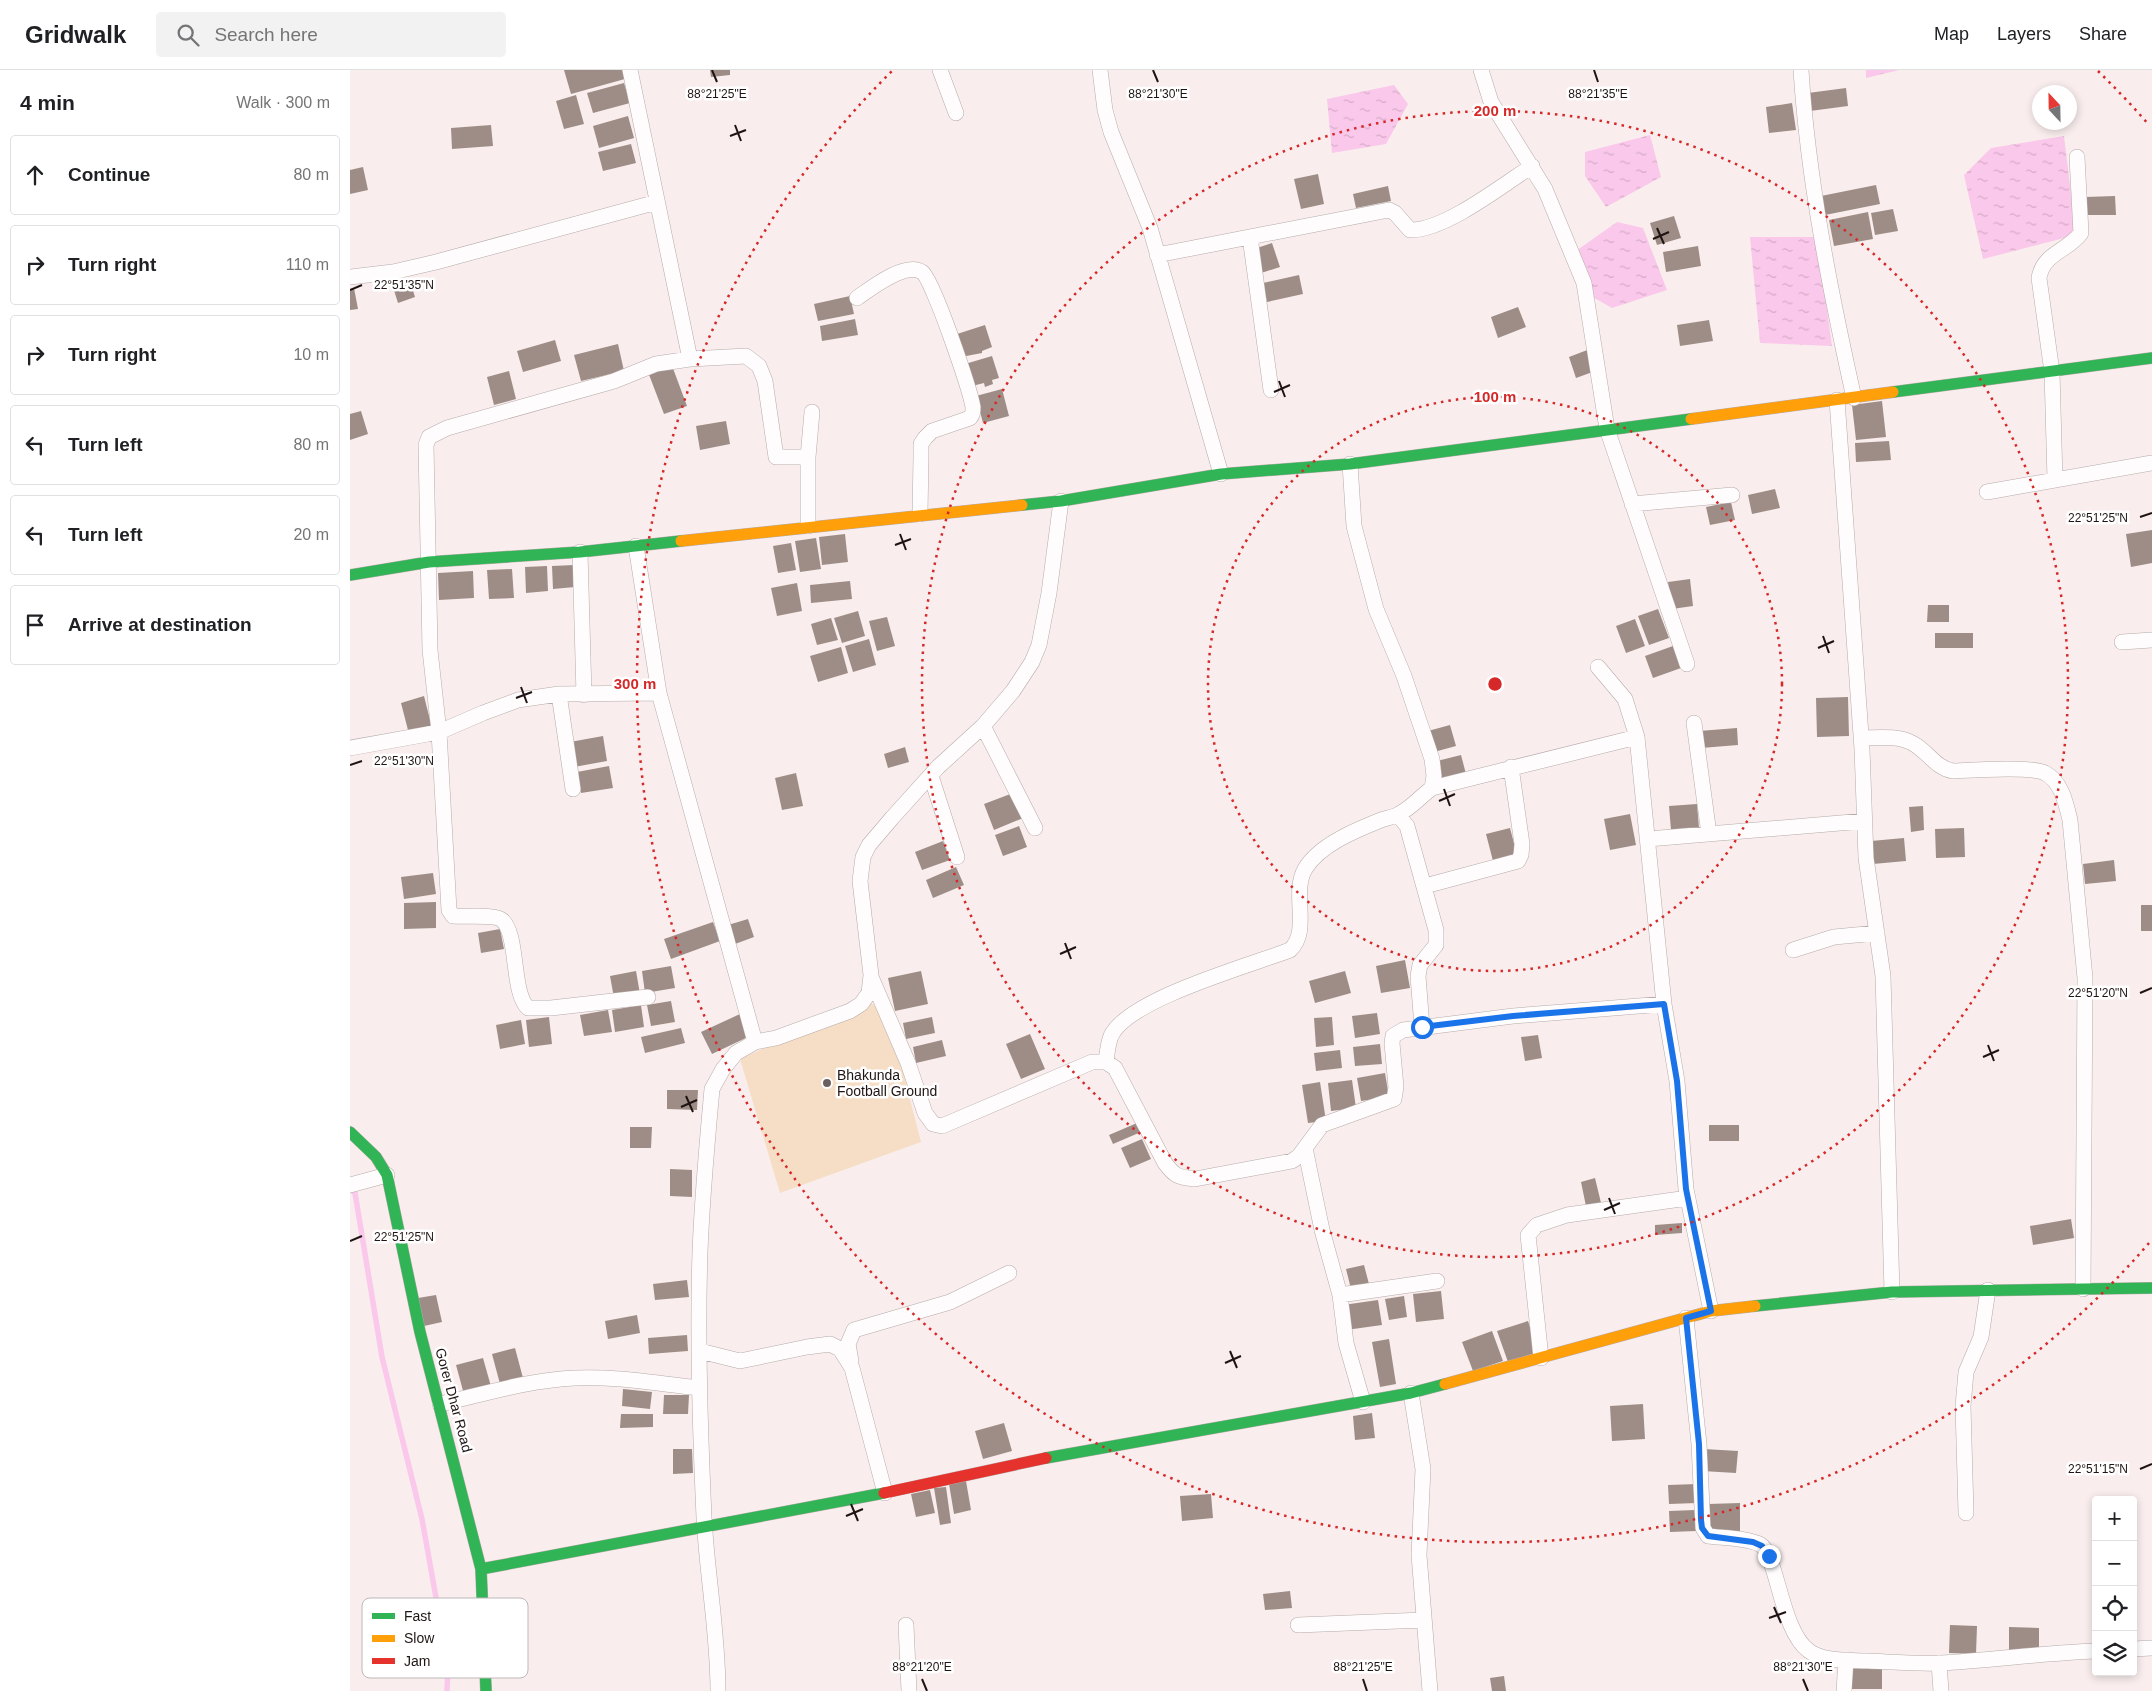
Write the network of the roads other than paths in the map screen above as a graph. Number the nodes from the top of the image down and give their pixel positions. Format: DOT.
graph roads {
  1 [pos="630,70"];
  2 [pos="940,70"];
  3 [pos="1100,70"];
  4 [pos="1482,70"];
  5 [pos="1801,70"];
  6 [pos="956,112"];
  7 [pos="2077,157"];
  8 [pos="1532,166"];
  9 [pos="657,202"];
  10 [pos="1250,237"];
  11 [pos="1157,255"];
  12 [pos="350,277"];
  13 [pos="857,298"];
  14 [pos="2152,358"];
  15 [pos="690,359"];
  16 [pos="2052,372"];
  17 [pos="1271,390"];
  18 [pos="1854,398"];
  19 [pos="1836,400"];
  20 [pos="812,412"];
  21 [pos="1607,429"];
  22 [pos="808,457"];
  23 [pos="2152,463"];
  24 [pos="1350,464"];
  25 [pos="1222,474"];
  26 [pos="2056,480"];
  27 [pos="1987,492"];
  28 [pos="1732,495"];
  29 [pos="1061,500"];
  30 [pos="1632,504"];
  31 [pos="920,514"];
  32 [pos="808,526"];
  33 [pos="636,546"];
  34 [pos="580,552"];
  35 [pos="429,562"];
  36 [pos="350,571"];
  37 [pos="2152,640"];
  38 [pos="2122,642"];
  39 [pos="1687,664"];
  40 [pos="1598,667"];
  41 [pos="659,693"];
  42 [pos="559,694"];
  43 [pos="584,695"];
  44 [pos="1694,722"];
  45 [pos="983,726"];
  46 [pos="440,732"];
  47 [pos="1637,737"];
  48 [pos="1861,738"];
  49 [pos="350,748"];
  50 [pos="1511,767"];
  51 [pos="931,776"];
  52 [pos="1432,788"];
  53 [pos="573,789"];
  54 [pos="1398,815"];
  55 [pos="1864,821"];
  56 [pos="1035,828"];
  57 [pos="1709,834"];
  58 [pos="1648,839"];
  59 [pos="957,857"];
  60 [pos="1425,886"];
  61 [pos="1877,933"];
  62 [pos="1793,950"];
  63 [pos="871,975"];
  64 [pos="648,997"];
  65 [pos="1664,1004"];
  66 [pos="1422,1027"];
  67 [pos="755,1042"];
  68 [pos="1106,1062"];
  69 [pos="350,1132"];
  70 [pos="1305,1148"];
  71 [pos="387,1175"];
  72 [pos="352,1184"];
  73 [pos="1688,1198"];
  74 [pos="1009,1273"];
  75 [pos="1437,1281"];
  76 [pos="2152,1288"];
  77 [pos="2083,1289"];
  78 [pos="1988,1290"];
  79 [pos="1892,1292"];
  80 [pos="1340,1296"];
  81 [pos="1711,1311"];
  82 [pos="1686,1318"];
  83 [pos="700,1351"];
  84 [pos="1541,1358"];
  85 [pos="852,1368"];
  86 [pos="700,1388"];
  87 [pos="1411,1393"];
  88 [pos="1363,1402"];
  89 [pos="440,1404"];
  90 [pos="885,1492"];
  91 [pos="1966,1513"];
  92 [pos="705,1526"];
  93 [pos="481,1569"];
  94 [pos="482,1598"];
  95 [pos="1424,1620"];
  96 [pos="906,1625"];
  97 [pos="1298,1625"];
  98 [pos="2152,1648"];
  99 [pos="2137,1649"];
  100 [pos="2092,1651"];
  101 [pos="1846,1660"];
  102 [pos="1938,1663"];
  103 [pos="485,1678"];
  104 [pos="486,1691"];
  105 [pos="718,1691"];
  106 [pos="909,1691"];
  107 [pos="1430,1691"];
  108 [pos="1844,1691"];
  109 [pos="1941,1691"];
  1 -- 9 [label="street"];
  2 -- 6 [label="street"];
  3 -- 11 [label="street"];
  4 -- 8 [label="street"];
  5 -- 18 [label="street"];
  7 -- 16 [label="street"];
  8 -- 10 [label="street"];
  8 -- 21 [label="street"];
  9 -- 12 [label="street"];
  9 -- 15 [label="street"];
  10 -- 11 [label="street"];
  10 -- 17 [label="street"];
  11 -- 25 [label="street"];
  13 -- 31 [label="street"];
  14 -- 16 [label="street"];
  15 -- 22 [label="street"];
  15 -- 35 [label="street"];
  16 -- 18 [label="street"];
  16 -- 26 [label="street"];
  18 -- 19 [label="street"];
  19 -- 21 [label="street"];
  19 -- 48 [label="street"];
  20 -- 22 [label="street"];
  21 -- 24 [label="street"];
  21 -- 30 [label="street"];
  22 -- 32 [label="street"];
  23 -- 26 [label="street"];
  24 -- 25 [label="street"];
  24 -- 52 [label="street"];
  25 -- 29 [label="street"];
  26 -- 27 [label="street"];
  28 -- 30 [label="street"];
  29 -- 31 [label="street"];
  29 -- 45 [label="street"];
  30 -- 39 [label="street"];
  31 -- 32 [label="street"];
  32 -- 33 [label="street"];
  33 -- 34 [label="street"];
  33 -- 41 [label="street"];
  34 -- 35 [label="street"];
  34 -- 43 [label="street"];
  35 -- 36 [label="street"];
  35 -- 46 [label="street"];
  37 -- 38 [label="street"];
  40 -- 47 [label="street"];
  41 -- 43 [label="street"];
  41 -- 67 [label="street"];
  42 -- 43 [label="street"];
  42 -- 46 [label="street"];
  42 -- 53 [label="street"];
  44 -- 57 [label="street"];
  45 -- 51 [label="street"];
  45 -- 56 [label="street"];
  46 -- 49 [label="street"];
  46 -- 64 [label="street"];
  47 -- 50 [label="street"];
  47 -- 58 [label="street"];
  48 -- 55 [label="street"];
  48 -- 77 [label="street"];
  50 -- 52 [label="street"];
  50 -- 60 [label="street"];
  51 -- 59 [label="street"];
  51 -- 63 [label="street"];
  52 -- 54 [label="street"];
  54 -- 60 [label="street"];
  54 -- 68 [label="street"];
  55 -- 57 [label="street"];
  55 -- 61 [label="street"];
  57 -- 58 [label="street"];
  58 -- 65 [label="street"];
  60 -- 66 [label="street"];
  61 -- 62 [label="street"];
  61 -- 79 [label="street"];
  63 -- 67 [label="street"];
  63 -- 68 [label="street"];
  65 -- 66 [label="street"];
  65 -- 73 [label="street"];
  66 -- 70 [label="street"];
  67 -- 83 [label="street"];
  68 -- 70 [label="street"];
  69 -- 71 [label="street, Gorer Dhar Road"];
  70 -- 80 [label="street"];
  71 -- 72 [label="street"];
  71 -- 89 [label="street, Gorer Dhar Road"];
  73 -- 81 [label="street"];
  73 -- 84 [label="street"];
  74 -- 85 [label="street"];
  75 -- 80 [label="street"];
  76 -- 77 [label="street"];
  77 -- 78 [label="street"];
  78 -- 79 [label="street"];
  78 -- 91 [label="street"];
  79 -- 81 [label="street"];
  80 -- 88 [label="street"];
  81 -- 82 [label="street"];
  82 -- 84 [label="street"];
  82 -- 101 [label="street"];
  83 -- 85 [label="street"];
  83 -- 86 [label="street"];
  84 -- 87 [label="street"];
  85 -- 90 [label="street"];
  86 -- 89 [label="street"];
  86 -- 92 [label="street"];
  87 -- 88 [label="street"];
  87 -- 95 [label="street"];
  88 -- 90 [label="street"];
  89 -- 93 [label="street, Gorer Dhar Road"];
  90 -- 92 [label="street"];
  92 -- 93 [label="street"];
  92 -- 105 [label="street"];
  93 -- 94 [label="street, Gorer Dhar Road"];
  95 -- 97 [label="street"];
  95 -- 107 [label="street"];
  96 -- 106 [label="street"];
  98 -- 99 [label="street"];
  100 -- 102 [label="street"];
  101 -- 102 [label="street"];
  101 -- 108 [label="street"];
  102 -- 109 [label="street"];
  103 -- 104 [label="street, Gorer Dhar Road"];
}
